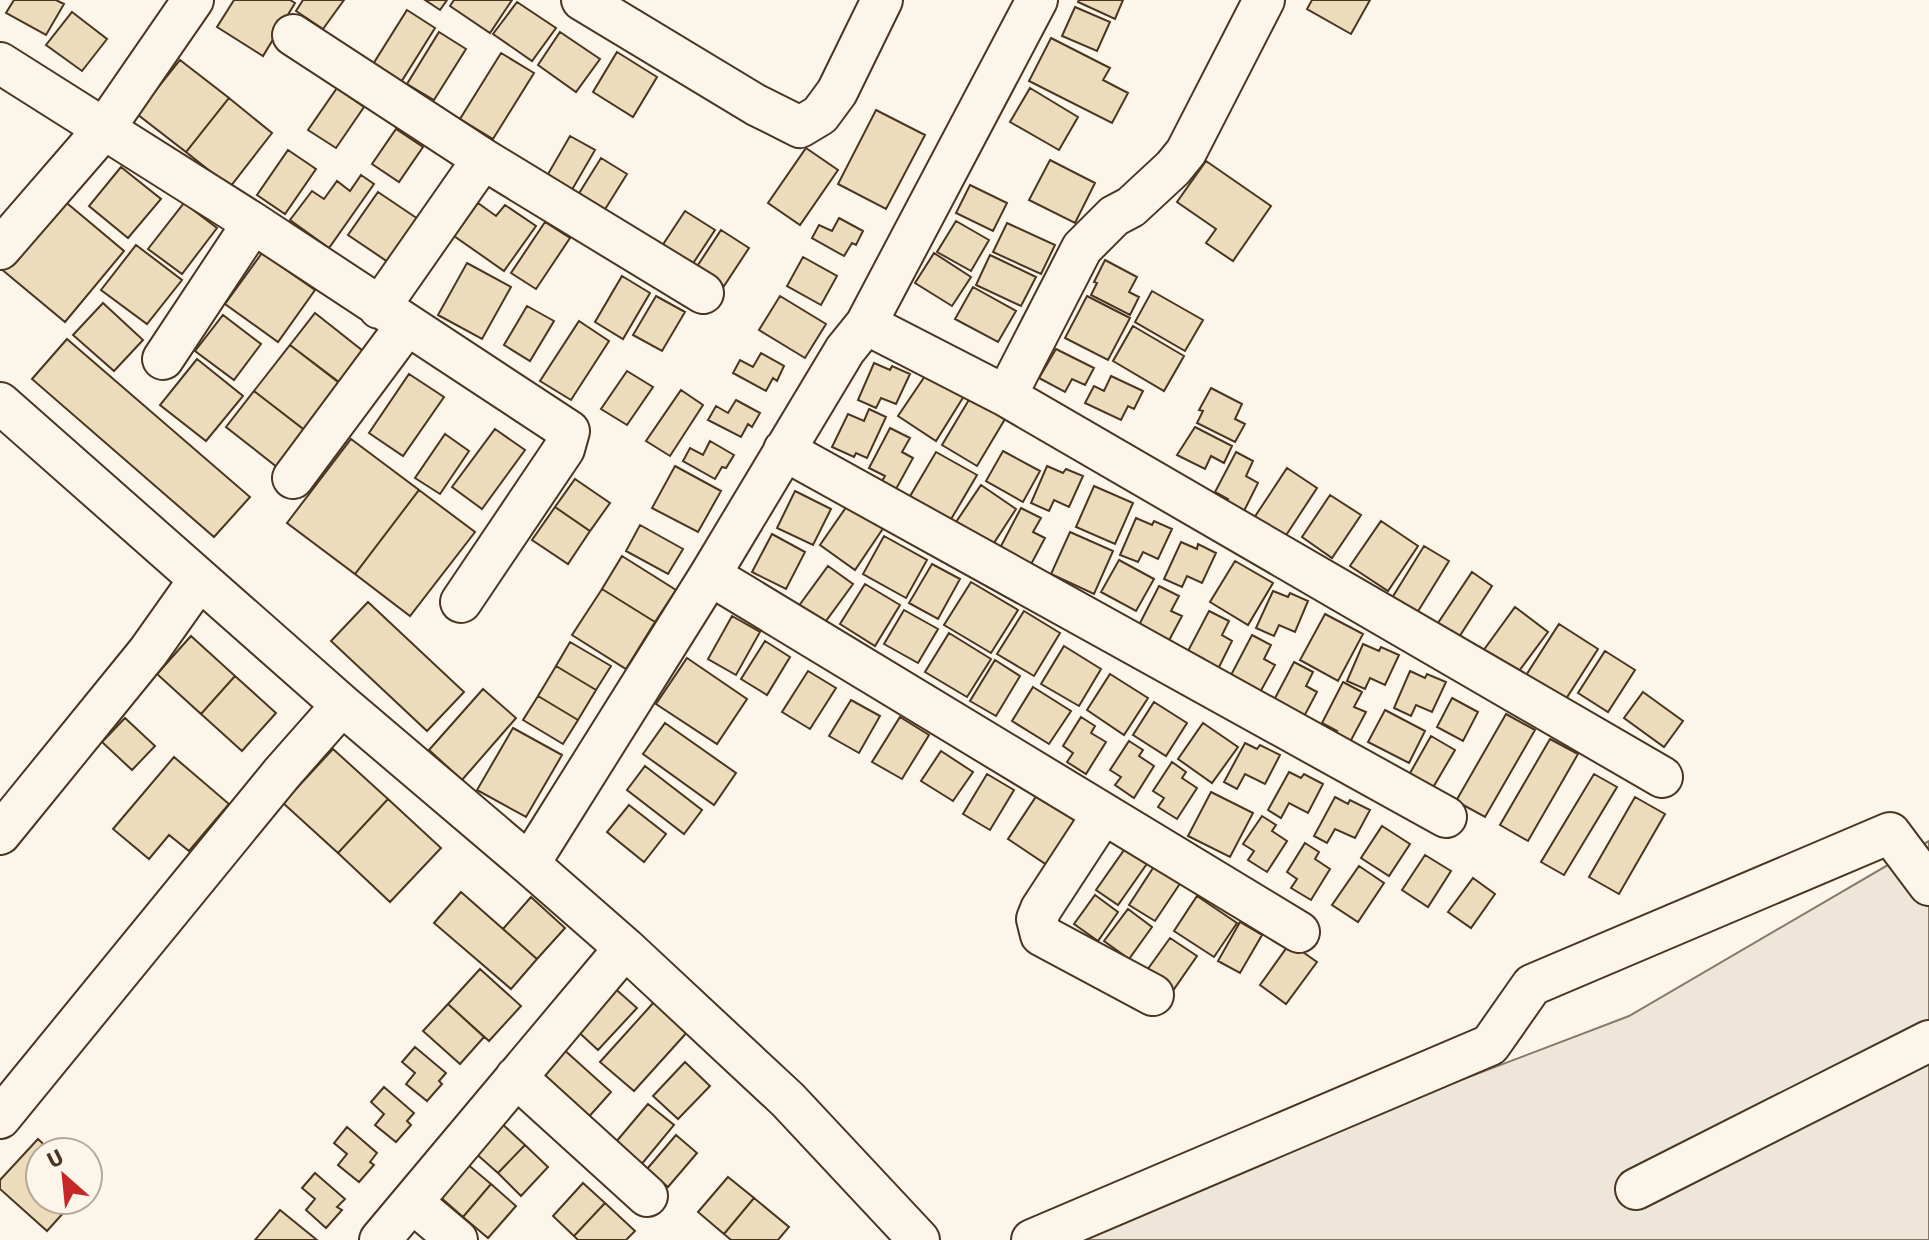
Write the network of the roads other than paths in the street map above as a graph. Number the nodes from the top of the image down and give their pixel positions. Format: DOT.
graph roads {
  1 [pos="193,0"];
  2 [pos="582,0"];
  3 [pos="882,0"];
  4 [pos="1037,0"];
  5 [pos="1264,0"];
  6 [pos="293,35"];
  7 [pos="0,63"];
  8 [pos="104,129"];
  9 [pos="483,159"];
  10 [pos="253,223"];
  11 [pos="0,249"];
  12 [pos="703,293"];
  13 [pos="392,317"];
  14 [pos="866,324"];
  15 [pos="163,359"];
  16 [pos="1006,396"];
  17 [pos="0,403"];
  18 [pos="784,450"];
  19 [pos="293,478"];
  20 [pos="710,575"];
  21 [pos="199,580"];
  22 [pos="461,602"];
  23 [pos="342,705"];
  24 [pos="1662,777"];
  25 [pos="1103,814"];
  26 [pos="1446,817"];
  27 [pos="0,834"];
  28 [pos="529,864"];
  29 [pos="1929,885"];
  30 [pos="1299,932"];
  31 [pos="625,948"];
  32 [pos="1153,995"];
  33 [pos="1929,1041"];
  34 [pos="516,1077"];
  35 [pos="0,1118"];
  36 [pos="1636,1189"];
  37 [pos="647,1196"];
  38 [pos="412,1202"];
  39 [pos="380,1240"];
  40 [pos="457,1240"];
  41 [pos="919,1240"];
  42 [pos="1032,1240"];
  1 -- 8 [label="street"];
  2 -- 3 [label="street"];
  4 -- 14 [label="street"];
  5 -- 16 [label="street"];
  6 -- 9 [label="street"];
  7 -- 8 [label="street"];
  8 -- 10 [label="street"];
  8 -- 11 [label="street"];
  9 -- 12 [label="street"];
  9 -- 13 [label="street"];
  10 -- 13 [label="street"];
  10 -- 15 [label="street"];
  13 -- 19 [label="street"];
  13 -- 22 [label="street"];
  14 -- 16 [label="street"];
  14 -- 18 [label="street"];
  16 -- 24 [label="street"];
  17 -- 21 [label="street"];
  18 -- 20 [label="street"];
  18 -- 26 [label="street"];
  20 -- 25 [label="street"];
  20 -- 28 [label="street"];
  21 -- 23 [label="street"];
  21 -- 27 [label="street"];
  23 -- 28 [label="street"];
  23 -- 35 [label="street"];
  25 -- 30 [label="street"];
  25 -- 32 [label="street"];
  28 -- 31 [label="street"];
  29 -- 42 [label="street"];
  31 -- 34 [label="street"];
  31 -- 41 [label="street"];
  33 -- 36 [label="street"];
  34 -- 37 [label="street"];
  34 -- 38 [label="street"];
  38 -- 39 [label="street"];
  38 -- 40 [label="street"];
}
